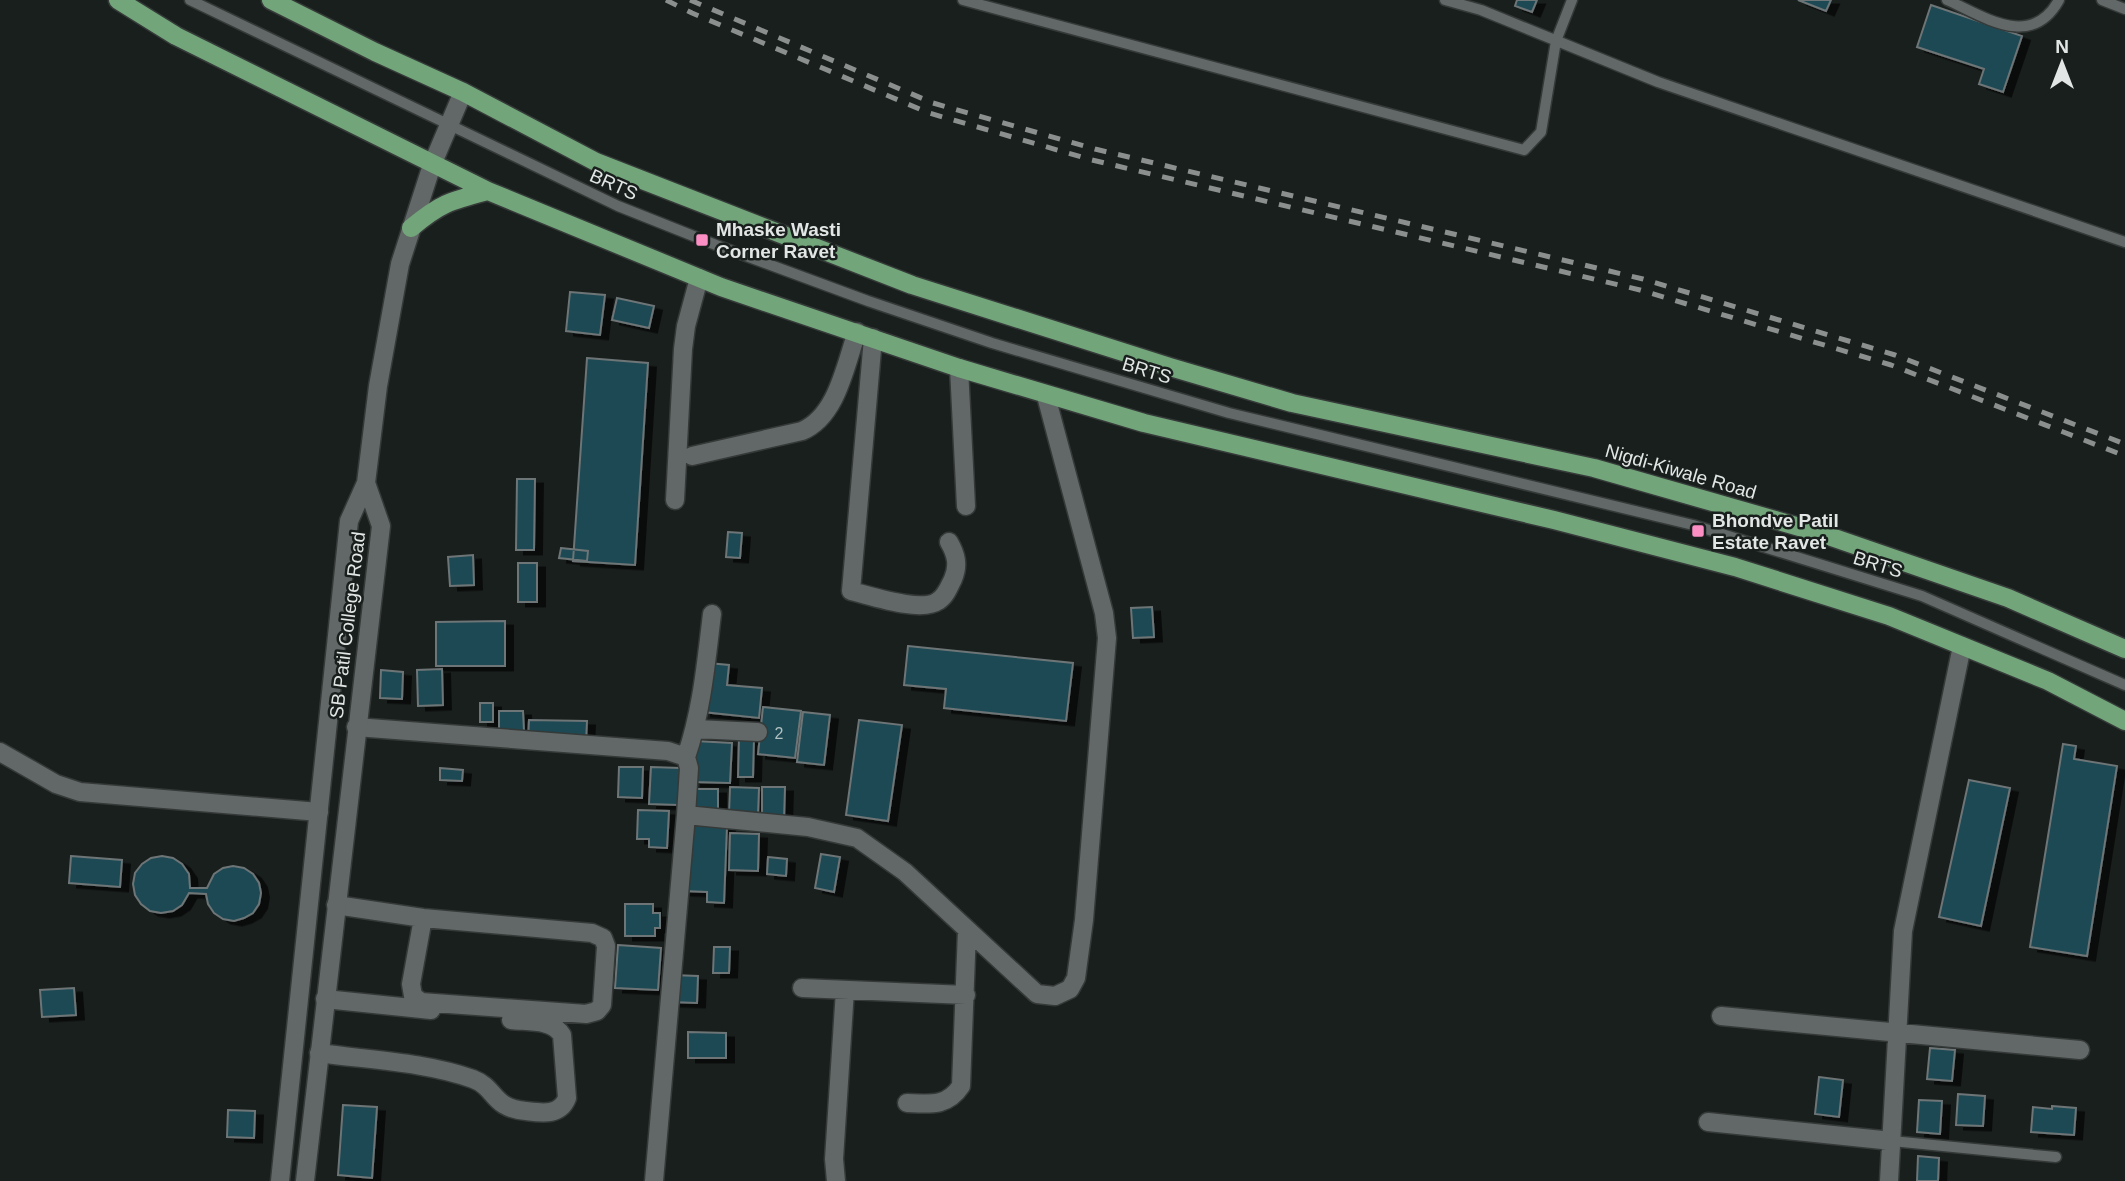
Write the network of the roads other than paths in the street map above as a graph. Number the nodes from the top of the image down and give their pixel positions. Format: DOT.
graph roads {
  1 [pos="118,0"];
  2 [pos="190,0"];
  3 [pos="271,0"];
  4 [pos="962,0"];
  5 [pos="1444,0"];
  6 [pos="1572,0"];
  7 [pos="1947,0"];
  8 [pos="2059,0"];
  9 [pos="2102,0"];
  10 [pos="2125,9"];
  11 [pos="1556,41"];
  12 [pos="463,92"];
  13 [pos="448,125"];
  14 [pos="432,164"];
  15 [pos="488,191"];
  16 [pos="411,228"];
  17 [pos="2125,242"];
  18 [pos="699,278"];
  19 [pos="865,335"];
  20 [pos="959,368"];
  21 [pos="1046,396"];
  22 [pos="692,456"];
  23 [pos="366,484"];
  24 [pos="675,499"];
  25 [pos="967,506"];
  26 [pos="949,542"];
  27 [pos="712,614"];
  28 [pos="1962,646"];
  29 [pos="2125,649"];
  30 [pos="2125,685"];
  31 [pos="2125,721"];
  32 [pos="356,727"];
  33 [pos="696,729"];
  34 [pos="758,732"];
  35 [pos="0,752"];
  36 [pos="686,757"];
  37 [pos="319,812"];
  38 [pos="686,815"];
  39 [pos="336,905"];
  40 [pos="423,918"];
  41 [pos="967,930"];
  42 [pos="802,988"];
  43 [pos="845,989"];
  44 [pos="966,995"];
  45 [pos="326,999"];
  46 [pos="1721,1016"];
  47 [pos="1898,1031"];
  48 [pos="2080,1050"];
  49 [pos="319,1053"];
  50 [pos="907,1103"];
  51 [pos="1708,1122"];
  52 [pos="1892,1141"];
  53 [pos="2056,1157"];
  54 [pos="280,1181"];
  55 [pos="304,1181"];
  56 [pos="654,1181"];
  57 [pos="836,1181"];
  58 [pos="1889,1181"];
  1 -- 14 [label="main road"];
  2 -- 13 [label="lane, BRTS"];
  3 -- 12 [label="main road, Nigdi-Kiwale Road"];
  4 -- 11 [label="lane"];
  5 -- 11 [label="lane"];
  6 -- 11 [label="lane"];
  7 -- 8 [label="lane"];
  9 -- 10 [label="lane"];
  11 -- 17 [label="lane"];
  12 -- 13 [label="street"];
  12 -- 29 [label="main road, Nigdi-Kiwale Road"];
  13 -- 14 [label="street"];
  13 -- 30 [label="lane, BRTS"];
  14 -- 15 [label="main road"];
  14 -- 16 [label="street"];
  15 -- 16 [label="main road"];
  15 -- 18 [label="main road"];
  16 -- 23 [label="street"];
  18 -- 19 [label="main road"];
  18 -- 24 [label="street"];
  19 -- 20 [label="main road"];
  19 -- 22 [label="street"];
  19 -- 26 [label="street"];
  20 -- 21 [label="main road"];
  20 -- 25 [label="street"];
  21 -- 28 [label="main road"];
  21 -- 41 [label="street"];
  23 -- 32 [label="street, SB Patil College Road"];
  23 -- 37 [label="street, SB Patil College Road"];
  27 -- 33 [label="street"];
  28 -- 31 [label="main road"];
  28 -- 47 [label="street"];
  32 -- 36 [label="street"];
  32 -- 39 [label="street, SB Patil College Road"];
  33 -- 34 [label="street"];
  33 -- 36 [label="street"];
  35 -- 37 [label="street"];
  36 -- 38 [label="street"];
  37 -- 54 [label="street, SB Patil College Road"];
  38 -- 41 [label="street"];
  38 -- 56 [label="street"];
  39 -- 40 [label="street"];
  39 -- 45 [label="street, SB Patil College Road"];
  40 -- 40 [label="street"];
  41 -- 44 [label="street"];
  42 -- 43 [label="street"];
  43 -- 44 [label="street"];
  43 -- 57 [label="street"];
  44 -- 50 [label="street"];
  45 -- 49 [label="street, SB Patil College Road"];
  45 -- 49 [label="street"];
  46 -- 47 [label="street"];
  47 -- 48 [label="street"];
  47 -- 52 [label="street"];
  49 -- 55 [label="street, SB Patil College Road"];
  51 -- 52 [label="street"];
  52 -- 53 [label="lane"];
  52 -- 58 [label="street"];
}
